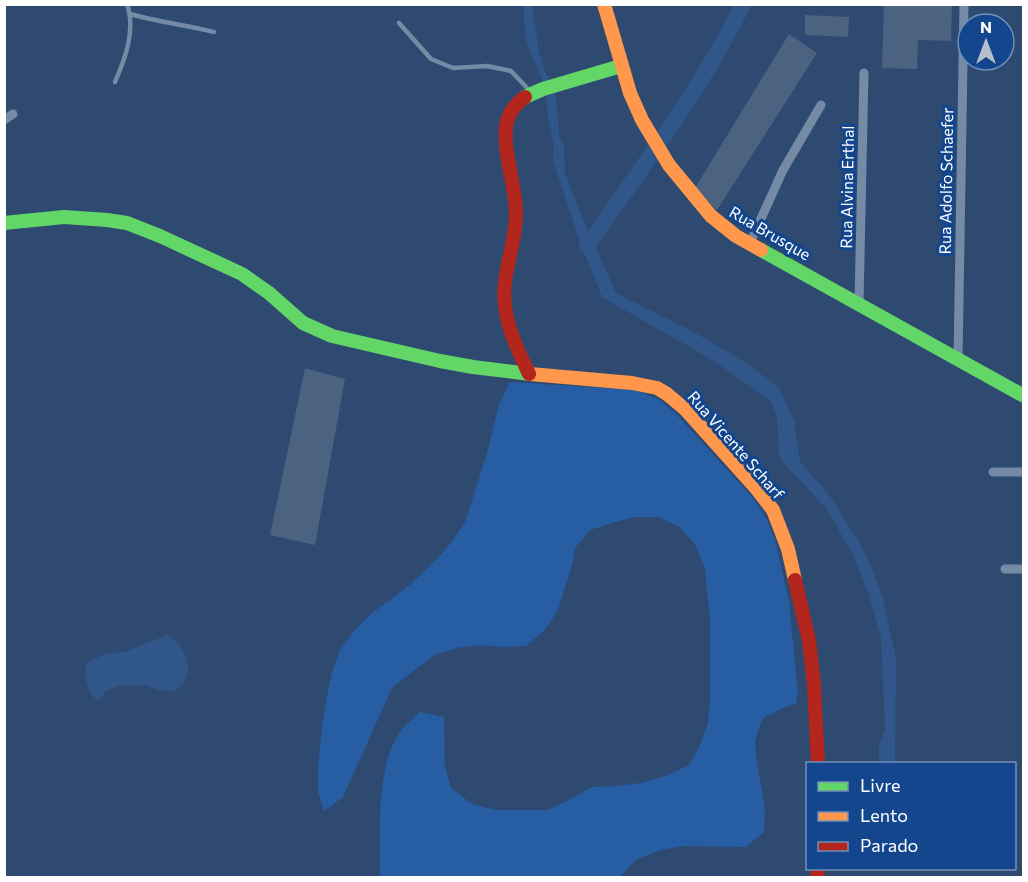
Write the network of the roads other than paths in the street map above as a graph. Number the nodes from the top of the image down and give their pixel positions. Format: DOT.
graph roads {
  1 [pos="127,4"];
  2 [pos="604,4"];
  3 [pos="964,4"];
  4 [pos="130,14"];
  5 [pos="399,23"];
  6 [pos="214,32"];
  7 [pos="621,66"];
  8 [pos="864,73"];
  9 [pos="115,82"];
  10 [pos="536,91"];
  11 [pos="821,105"];
  12 [pos="13,114"];
  13 [pos="4,120"];
  14 [pos="4,223"];
  15 [pos="750,243"];
  16 [pos="859,303"];
  17 [pos="958,358"];
  18 [pos="529,374"];
  19 [pos="1023,396"];
  20 [pos="993,472"];
  21 [pos="1023,472"];
  22 [pos="1005,569"];
  23 [pos="1023,569"];
  24 [pos="818,762"];
  1 -- 4 [label="lane"];
  2 -- 7 [label="main road, Rua Brusque"];
  3 -- 17 [label="street, Rua Adolfo Schaefer"];
  4 -- 6 [label="lane"];
  4 -- 9 [label="lane"];
  5 -- 10 [label="lane"];
  7 -- 10 [label="main road"];
  7 -- 15 [label="main road, Rua Brusque"];
  8 -- 16 [label="street, Rua Alvina Erthal"];
  10 -- 18 [label="main road"];
  11 -- 15 [label="street"];
  12 -- 13 [label="street"];
  14 -- 18 [label="main road, Rua Vicente Scharf"];
  15 -- 16 [label="main road, Rua Brusque"];
  16 -- 17 [label="main road, Rua Brusque"];
  17 -- 19 [label="main road, Rua Brusque"];
  18 -- 24 [label="main road, Rua Vicente Scharf"];
  20 -- 21 [label="street"];
  22 -- 23 [label="street"];
}
